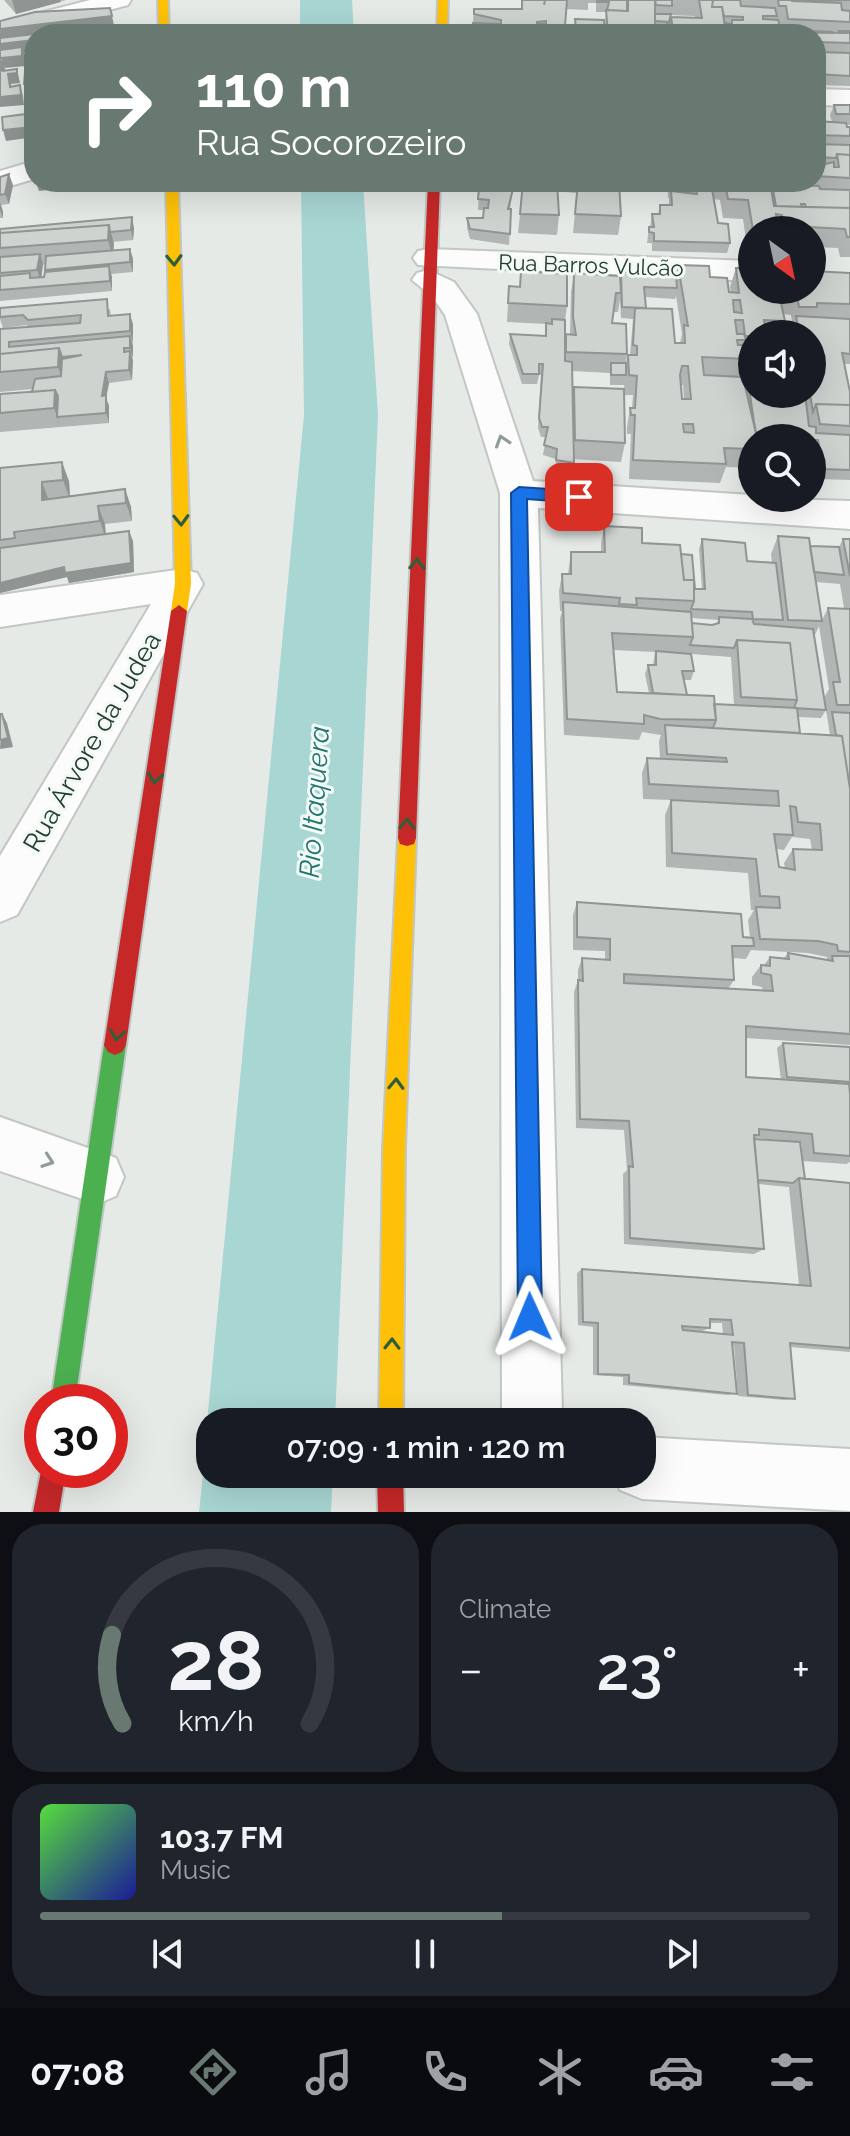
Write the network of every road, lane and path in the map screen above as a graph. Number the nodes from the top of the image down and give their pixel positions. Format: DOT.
graph roads {
  1 [pos="119,0"];
  2 [pos="163,0"];
  3 [pos="443,0"];
  4 [pos="27,24"];
  5 [pos="164,24"];
  6 [pos="442,24"];
  7 [pos="24,25"];
  8 [pos="0,31"];
  9 [pos="826,97"];
  10 [pos="850,98"];
  11 [pos="24,173"];
  12 [pos="0,180"];
  13 [pos="172,192"];
  14 [pos="433,192"];
  15 [pos="429,269"];
  16 [pos="738,271"];
  17 [pos="519,493"];
  18 [pos="850,515"];
  19 [pos="183,584"];
  20 [pos="0,611"];
  21 [pos="0,900"];
  22 [pos="0,1144"];
  23 [pos="97,1177"];
  24 [pos="66,1384"];
  25 [pos="391,1408"];
  26 [pos="534,1408"];
  27 [pos="656,1469"];
  28 [pos="850,1480"];
  29 [pos="50,1488"];
  30 [pos="390,1488"];
  31 [pos="46,1512"];
  32 [pos="391,1512"];
  1 -- 4 [label="street"];
  2 -- 5 [label="street"];
  3 -- 6 [label="street"];
  7 -- 8 [label="street"];
  9 -- 10 [label="street"];
  11 -- 12 [label="street"];
  13 -- 19 [label="street, one-way"];
  14 -- 15 [label="street"];
  15 -- 16 [label="street, Rua Barros Vulcão"];
  17 -- 15 [label="street, one-way"];
  25 -- 15 [label="street, one-way"];
  17 -- 18 [label="street"];
  17 -- 26 [label="street"];
  19 -- 20 [label="street"];
  19 -- 21 [label="street, Rua Árvore da Judea"];
  19 -- 23 [label="street, one-way"];
  22 -- 23 [label="street, one-way"];
  23 -- 24 [label="street"];
  27 -- 28 [label="street"];
  29 -- 31 [label="street"];
  30 -- 32 [label="street"];
}
